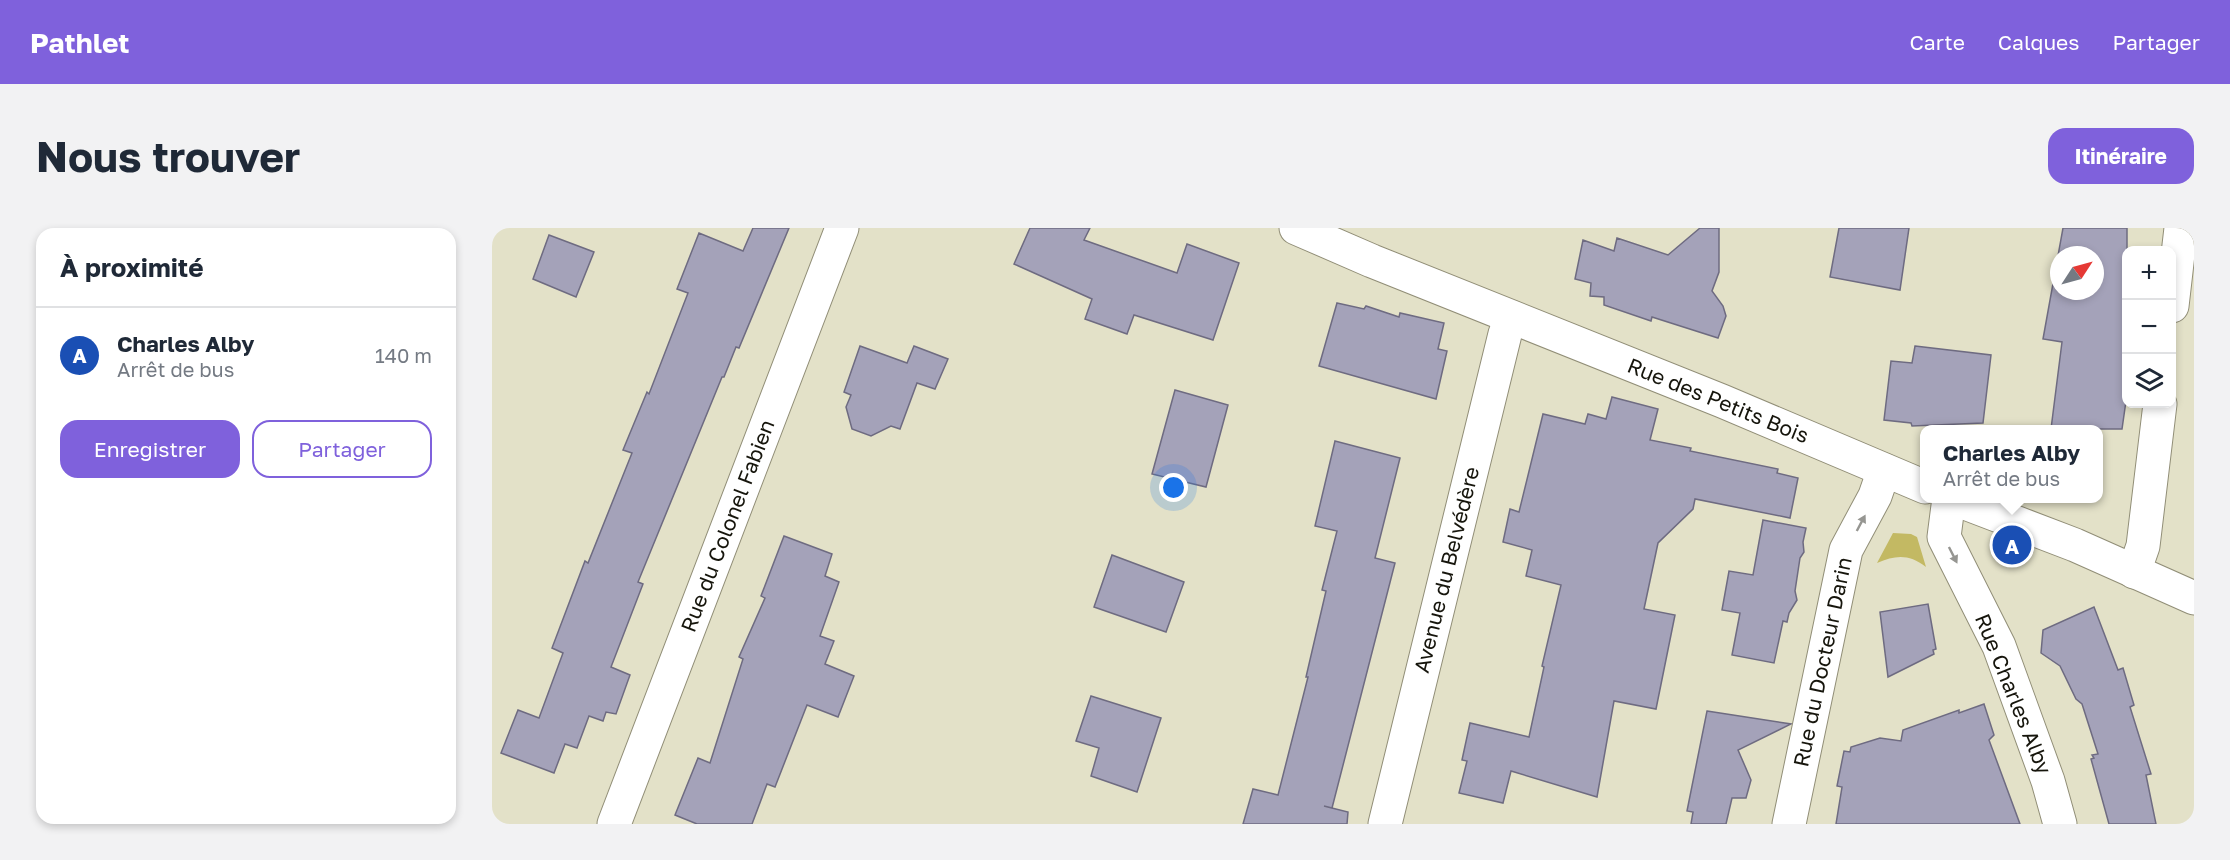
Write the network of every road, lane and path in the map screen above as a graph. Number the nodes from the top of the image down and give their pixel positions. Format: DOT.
graph roads {
  1 [pos="842,228"];
  2 [pos="1296,228"];
  3 [pos="2181,228"];
  4 [pos="2173,300"];
  5 [pos="1511,317"];
  6 [pos="2160,408"];
  7 [pos="1884,471"];
  8 [pos="1920,485"];
  9 [pos="1950,503"];
  10 [pos="1964,503"];
  11 [pos="2134,572"];
  12 [pos="2194,598"];
  13 [pos="614,824"];
  14 [pos="1384,824"];
  15 [pos="1789,824"];
  16 [pos="2060,824"];
  1 -- 13 [label="street, Rue du Colonel Fabien"];
  2 -- 5 [label="street, Rue des Petits Bois"];
  3 -- 4 [label="street"];
  5 -- 7 [label="street, Rue des Petits Bois"];
  5 -- 14 [label="street, Avenue du Belvédère"];
  6 -- 11 [label="street"];
  7 -- 8 [label="street, Rue des Petits Bois"];
  15 -- 7 [label="street, Rue du Docteur Darin, one-way"];
  9 -- 16 [label="street, Rue Charles Alby, one-way"];
  10 -- 11 [label="street"];
  11 -- 12 [label="street"];
}
